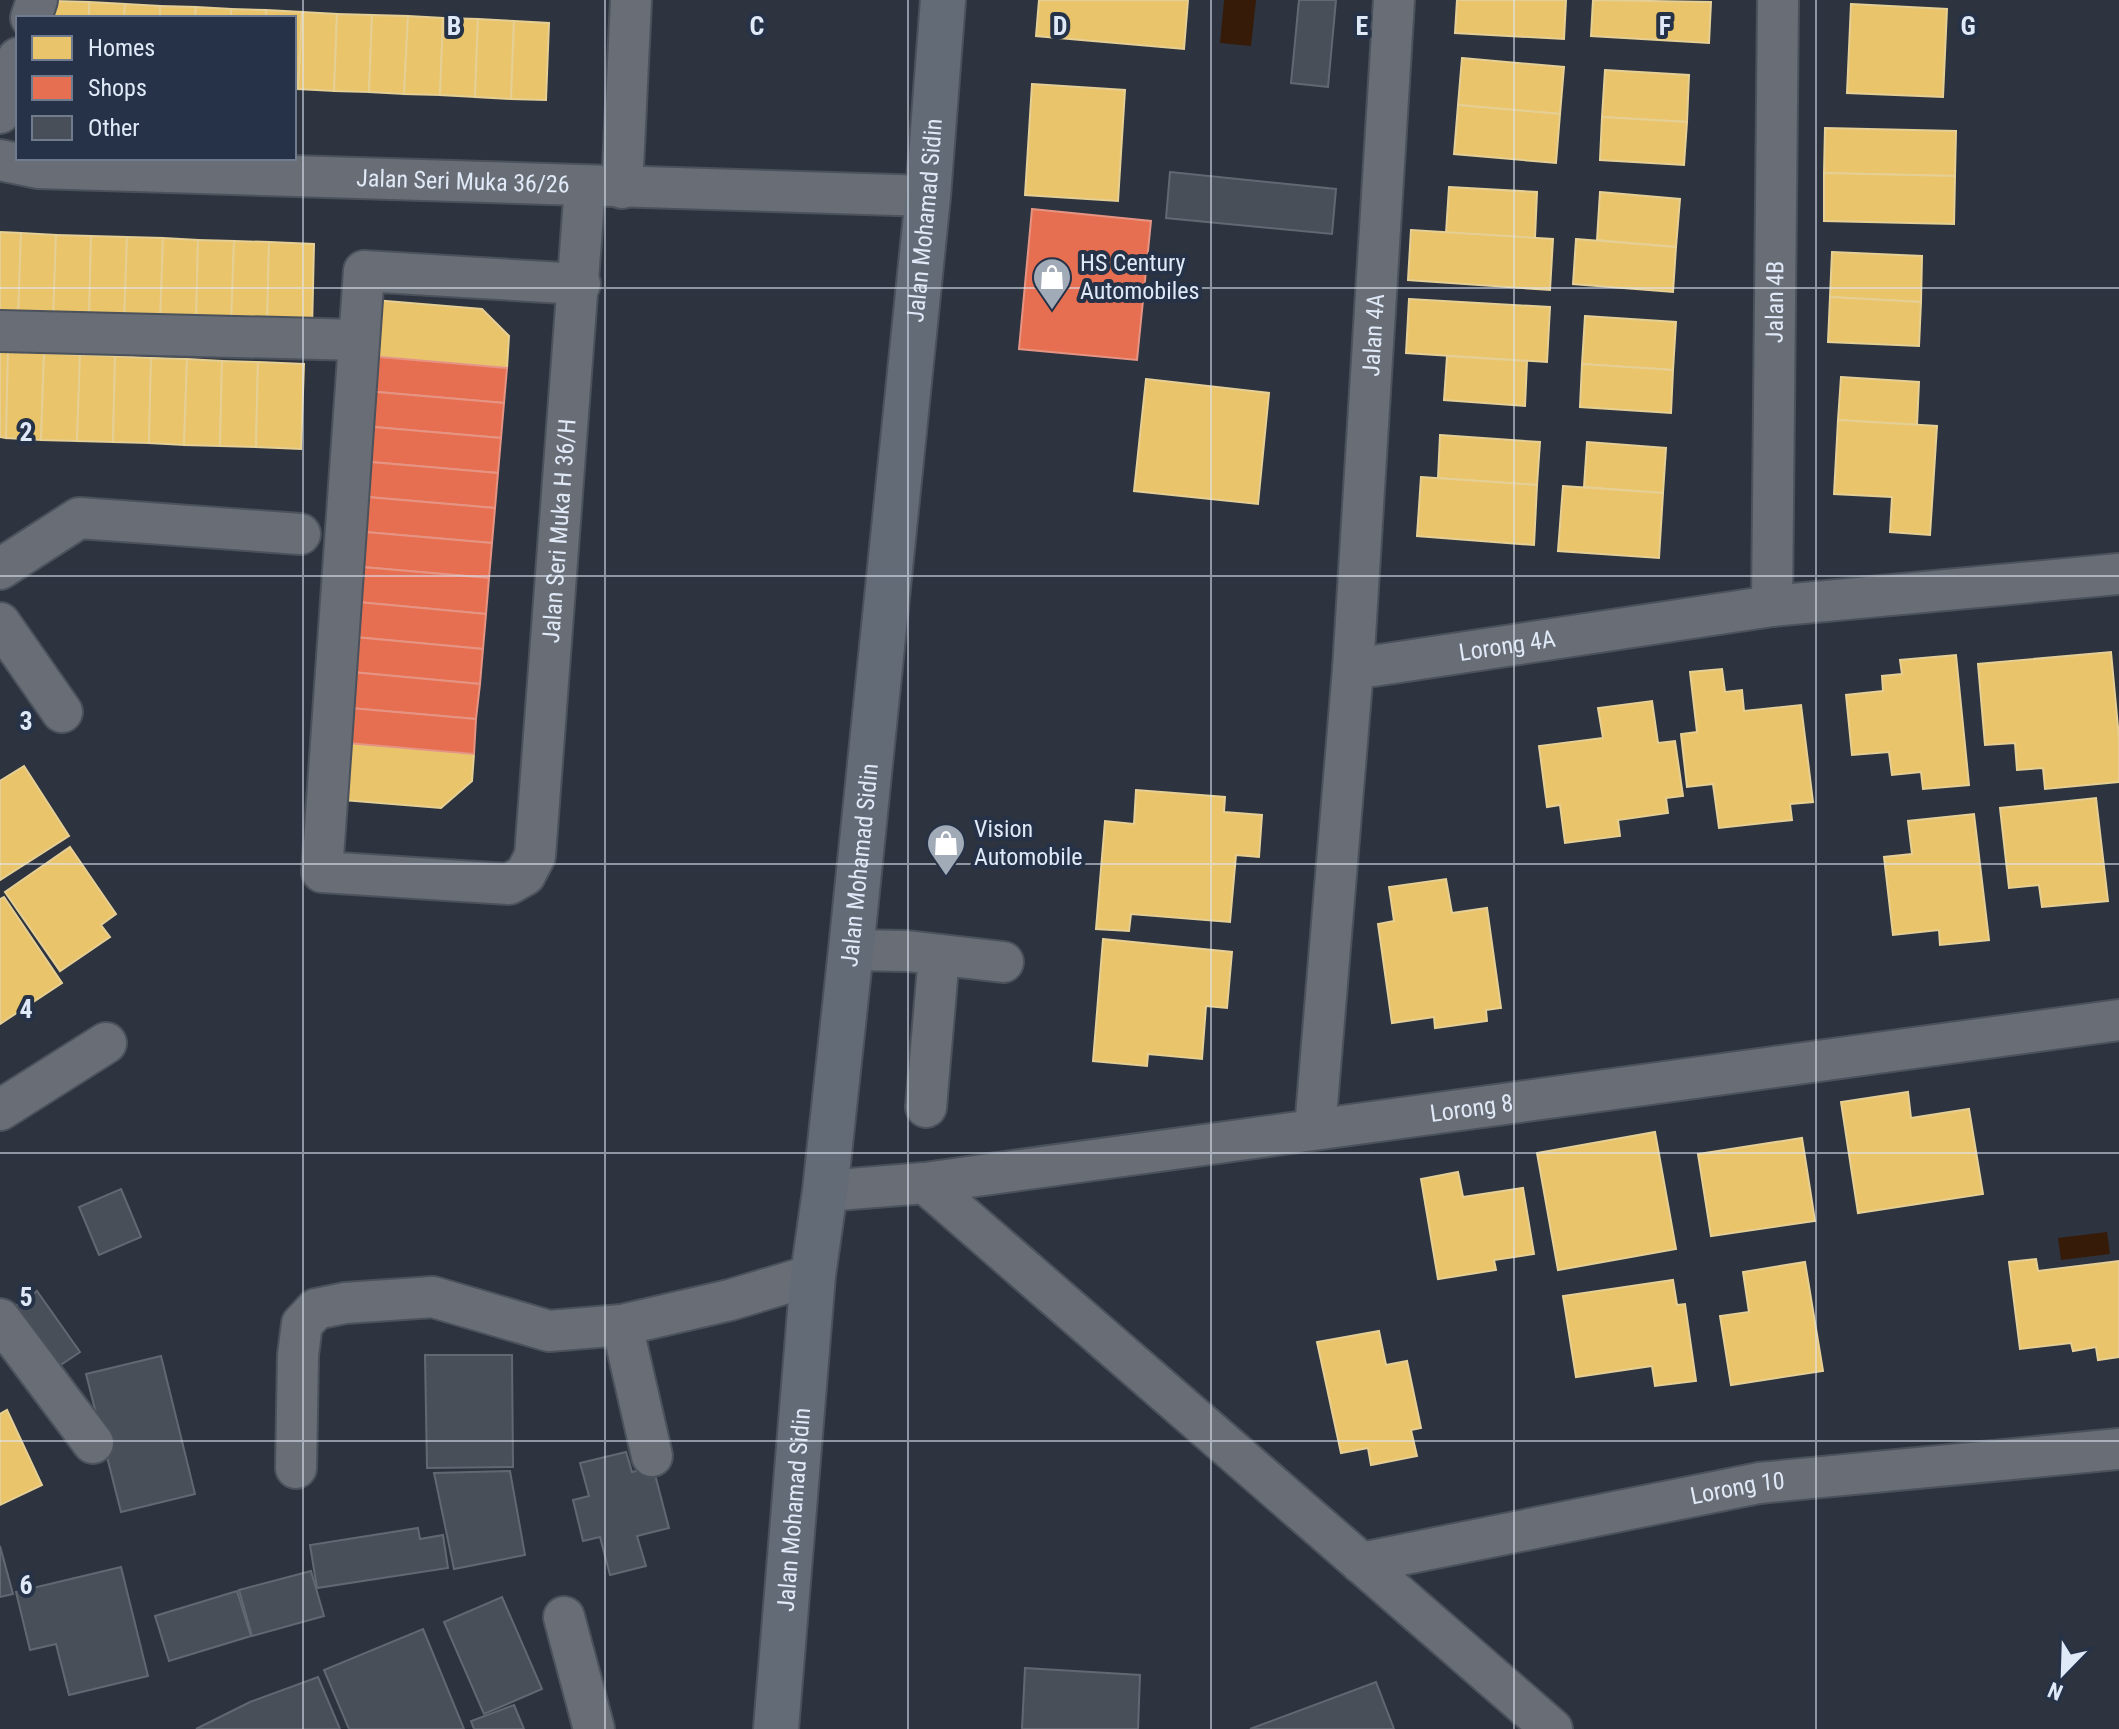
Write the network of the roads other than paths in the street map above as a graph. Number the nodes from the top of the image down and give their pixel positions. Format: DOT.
graph roads {
  1 [pos="625,0"];
  2 [pos="943,0"];
  3 [pos="1394,0"];
  4 [pos="1778,0"];
  5 [pos="16,64"];
  6 [pos="0,113"];
  7 [pos="0,160"];
  8 [pos="604,187"];
  9 [pos="928,196"];
  10 [pos="580,284"];
  11 [pos="0,331"];
  12 [pos="359,340"];
  13 [pos="300,534"];
  14 [pos="0,569"];
  15 [pos="2119,574"];
  16 [pos="1772,606"];
  17 [pos="0,623"];
  18 [pos="1353,669"];
  19 [pos="62,712"];
  20 [pos="851,950"];
  21 [pos="939,955"];
  22 [pos="1003,962"];
  23 [pos="2119,1020"];
  24 [pos="106,1043"];
  25 [pos="926,1107"];
  26 [pos="0,1110"];
  27 [pos="1315,1129"];
  28 [pos="925,1183"];
  29 [pos="825,1191"];
  30 [pos="813,1275"];
  31 [pos="0,1319"];
  32 [pos="622,1325"];
  33 [pos="93,1443"];
  34 [pos="2119,1449"];
  35 [pos="652,1456"];
  36 [pos="296,1468"];
  37 [pos="1361,1563"];
  38 [pos="564,1617"];
  39 [pos="594,1729"];
  40 [pos="776,1729"];
  41 [pos="1552,1729"];
  1 -- 8 [label="street, Jalan Seri Muka H 36/H"];
  2 -- 9 [label="main road, Jalan Mohamad Sidin"];
  3 -- 18 [label="street, Jalan 4A"];
  4 -- 16 [label="street, Jalan 4B"];
  5 -- 6 [label="street"];
  7 -- 8 [label="street, Jalan Seri Muka 36/26"];
  8 -- 9 [label="street, Jalan Seri Muka 36/26"];
  8 -- 10 [label="street, Jalan Seri Muka H 36/H"];
  9 -- 20 [label="main road, Jalan Mohamad Sidin"];
  10 -- 12 [label="street"];
  10 -- 12 [label="street, Jalan Seri Muka H 36/H"];
  11 -- 12 [label="street"];
  13 -- 14 [label="street"];
  15 -- 16 [label="street, Lorong 4A"];
  16 -- 18 [label="street, Lorong 4A"];
  17 -- 19 [label="street"];
  18 -- 27 [label="street"];
  20 -- 21 [label="street"];
  20 -- 29 [label="main road, Jalan Mohamad Sidin"];
  21 -- 22 [label="street"];
  21 -- 25 [label="street"];
  23 -- 27 [label="street, Lorong 8"];
  24 -- 26 [label="street"];
  27 -- 28 [label="street, Lorong 8"];
  28 -- 29 [label="street, Lorong 8"];
  28 -- 37 [label="street"];
  29 -- 30 [label="main road, Jalan Mohamad Sidin"];
  30 -- 32 [label="street"];
  30 -- 40 [label="main road, Jalan Mohamad Sidin"];
  31 -- 33 [label="street"];
  32 -- 35 [label="street"];
  32 -- 36 [label="street"];
  34 -- 37 [label="street, Lorong 10"];
  37 -- 41 [label="street"];
  38 -- 39 [label="street"];
}
